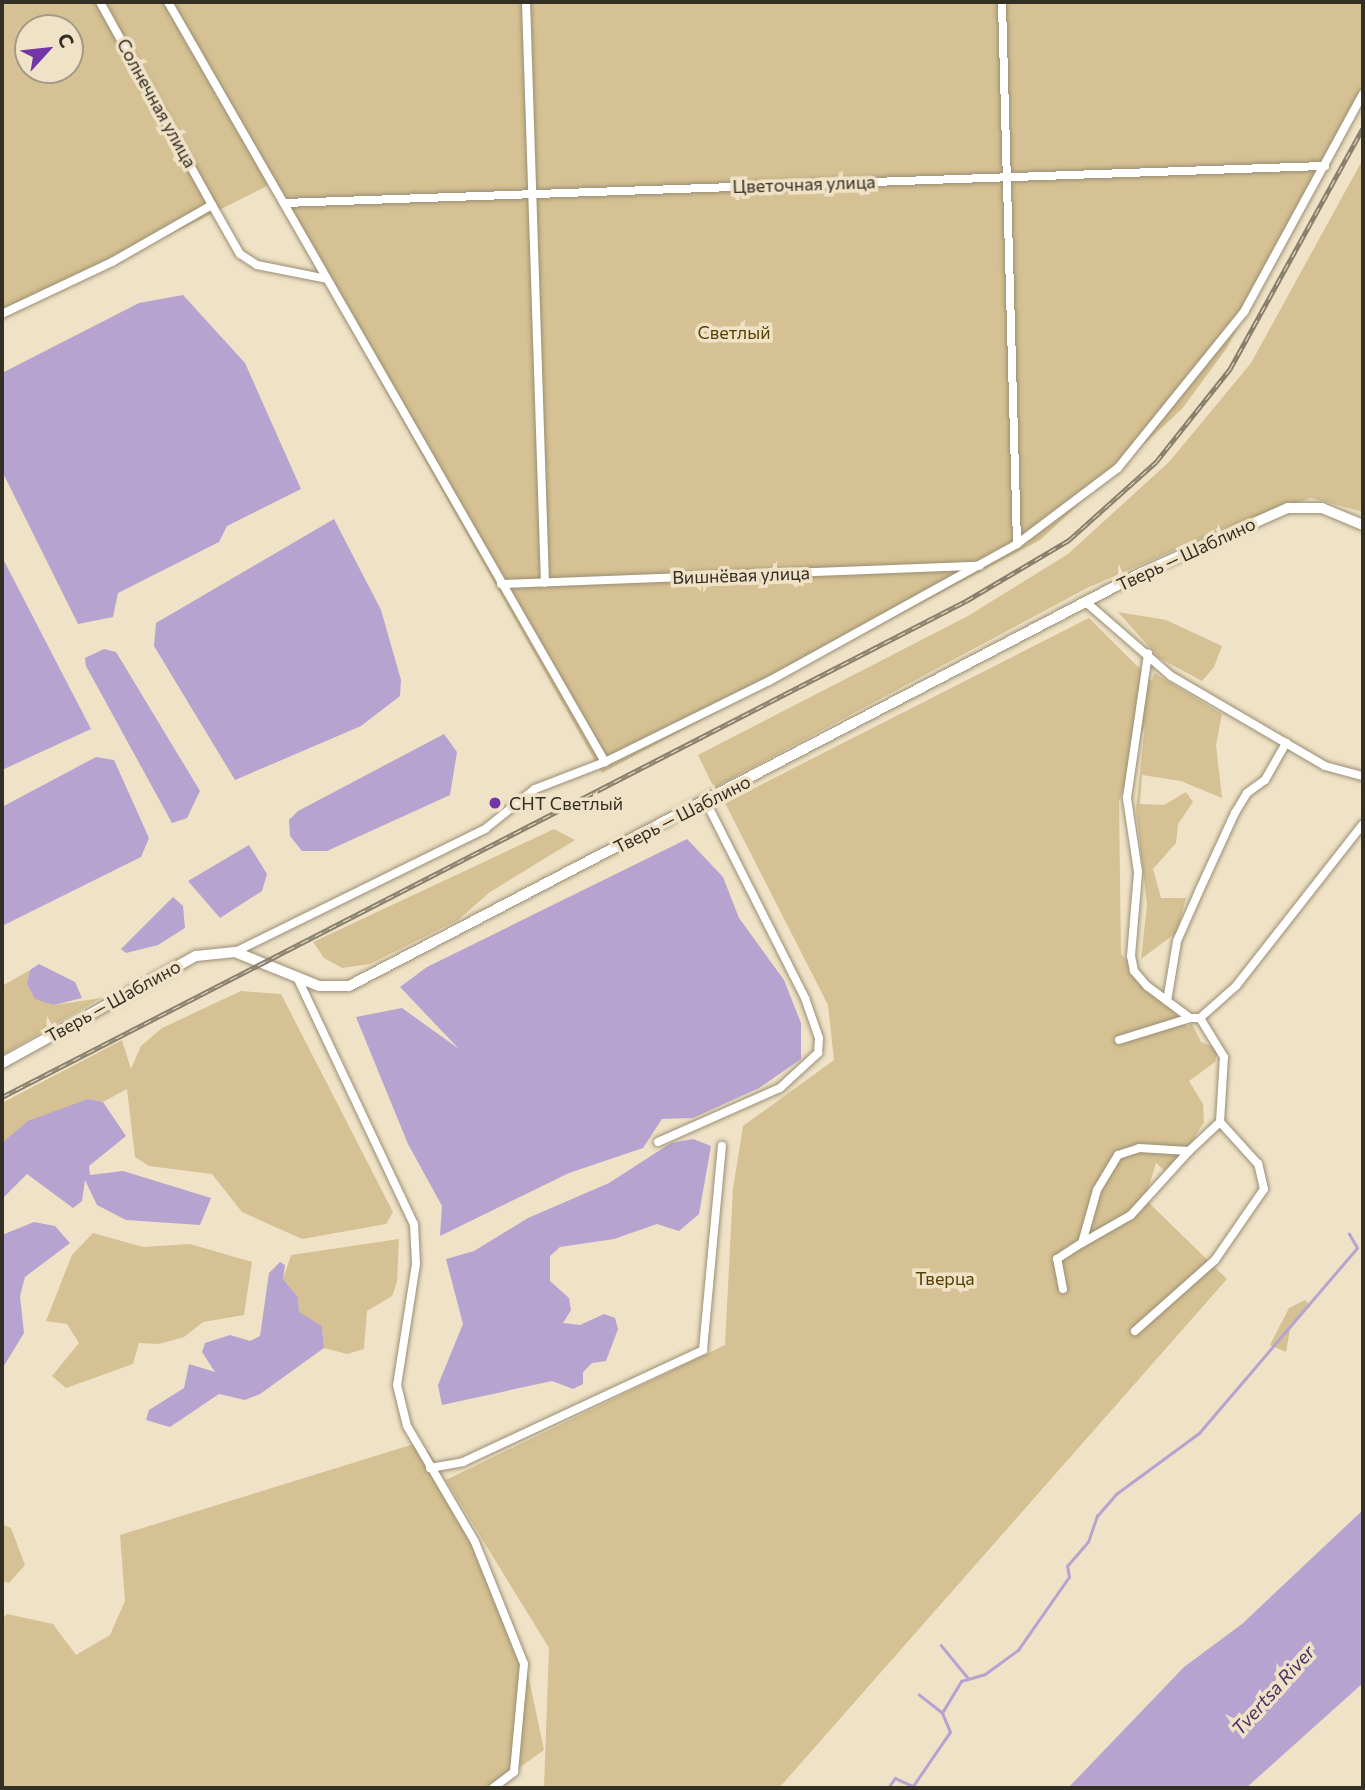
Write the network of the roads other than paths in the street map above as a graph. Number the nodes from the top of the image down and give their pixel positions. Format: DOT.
graph roads {
  1 [pos="100,2"];
  2 [pos="168,2"];
  3 [pos="526,2"];
  4 [pos="1002,2"];
  5 [pos="1363,94"];
  6 [pos="1325,166"];
  7 [pos="1007,176"];
  8 [pos="532,192"];
  9 [pos="284,203"];
  10 [pos="212,205"];
  11 [pos="327,279"];
  12 [pos="2,314"];
  13 [pos="1363,525"];
  14 [pos="1017,544"];
  15 [pos="982,566"];
  16 [pos="544,583"];
  17 [pos="501,584"];
  18 [pos="1087,603"];
  19 [pos="1148,654"];
  20 [pos="1286,743"];
  21 [pos="606,762"];
  22 [pos="1359,774"];
  23 [pos="1363,785"];
  24 [pos="706,802"];
  25 [pos="1363,824"];
  26 [pos="235,952"];
  27 [pos="296,977"];
  28 [pos="1167,1000"];
  29 [pos="1195,1018"];
  30 [pos="1119,1040"];
  31 [pos="2,1063"];
  32 [pos="1220,1122"];
  33 [pos="657,1142"];
  34 [pos="722,1146"];
  35 [pos="1189,1151"];
  36 [pos="1082,1243"];
  37 [pos="1063,1289"];
  38 [pos="1135,1331"];
  39 [pos="430,1468"];
  40 [pos="493,1788"];
  1 -- 10 [label="street, Солнечная улица"];
  2 -- 9 [label="street"];
  3 -- 8 [label="street"];
  4 -- 7 [label="street"];
  5 -- 6 [label="street"];
  6 -- 7 [label="street, Цветочная улица"];
  6 -- 14 [label="street"];
  7 -- 8 [label="street, Цветочная улица"];
  7 -- 14 [label="street"];
  8 -- 9 [label="street, Цветочная улица"];
  8 -- 16 [label="street"];
  9 -- 11 [label="street"];
  10 -- 11 [label="street, Солнечная улица"];
  10 -- 12 [label="street"];
  11 -- 17 [label="street"];
  13 -- 18 [label="street, Тверь — Шаблино"];
  14 -- 15 [label="street"];
  15 -- 16 [label="street, Вишнёвая улица"];
  15 -- 21 [label="street"];
  16 -- 17 [label="street, Вишнёвая улица"];
  17 -- 21 [label="street"];
  18 -- 19 [label="street"];
  18 -- 24 [label="street, Тверь — Шаблино"];
  19 -- 20 [label="street"];
  19 -- 28 [label="street"];
  20 -- 22 [label="street"];
  20 -- 28 [label="street"];
  21 -- 26 [label="street"];
  22 -- 23 [label="street"];
  24 -- 27 [label="street, Тверь — Шаблино"];
  24 -- 33 [label="street"];
  25 -- 29 [label="street"];
  26 -- 27 [label="street, Тверь — Шаблино"];
  26 -- 31 [label="street, Тверь — Шаблино"];
  27 -- 39 [label="street"];
  28 -- 29 [label="street"];
  29 -- 30 [label="street"];
  29 -- 32 [label="street"];
  32 -- 35 [label="street"];
  32 -- 38 [label="street"];
  34 -- 39 [label="street"];
  35 -- 36 [label="street"];
  35 -- 36 [label="street"];
  36 -- 37 [label="street"];
  39 -- 40 [label="street"];
}
